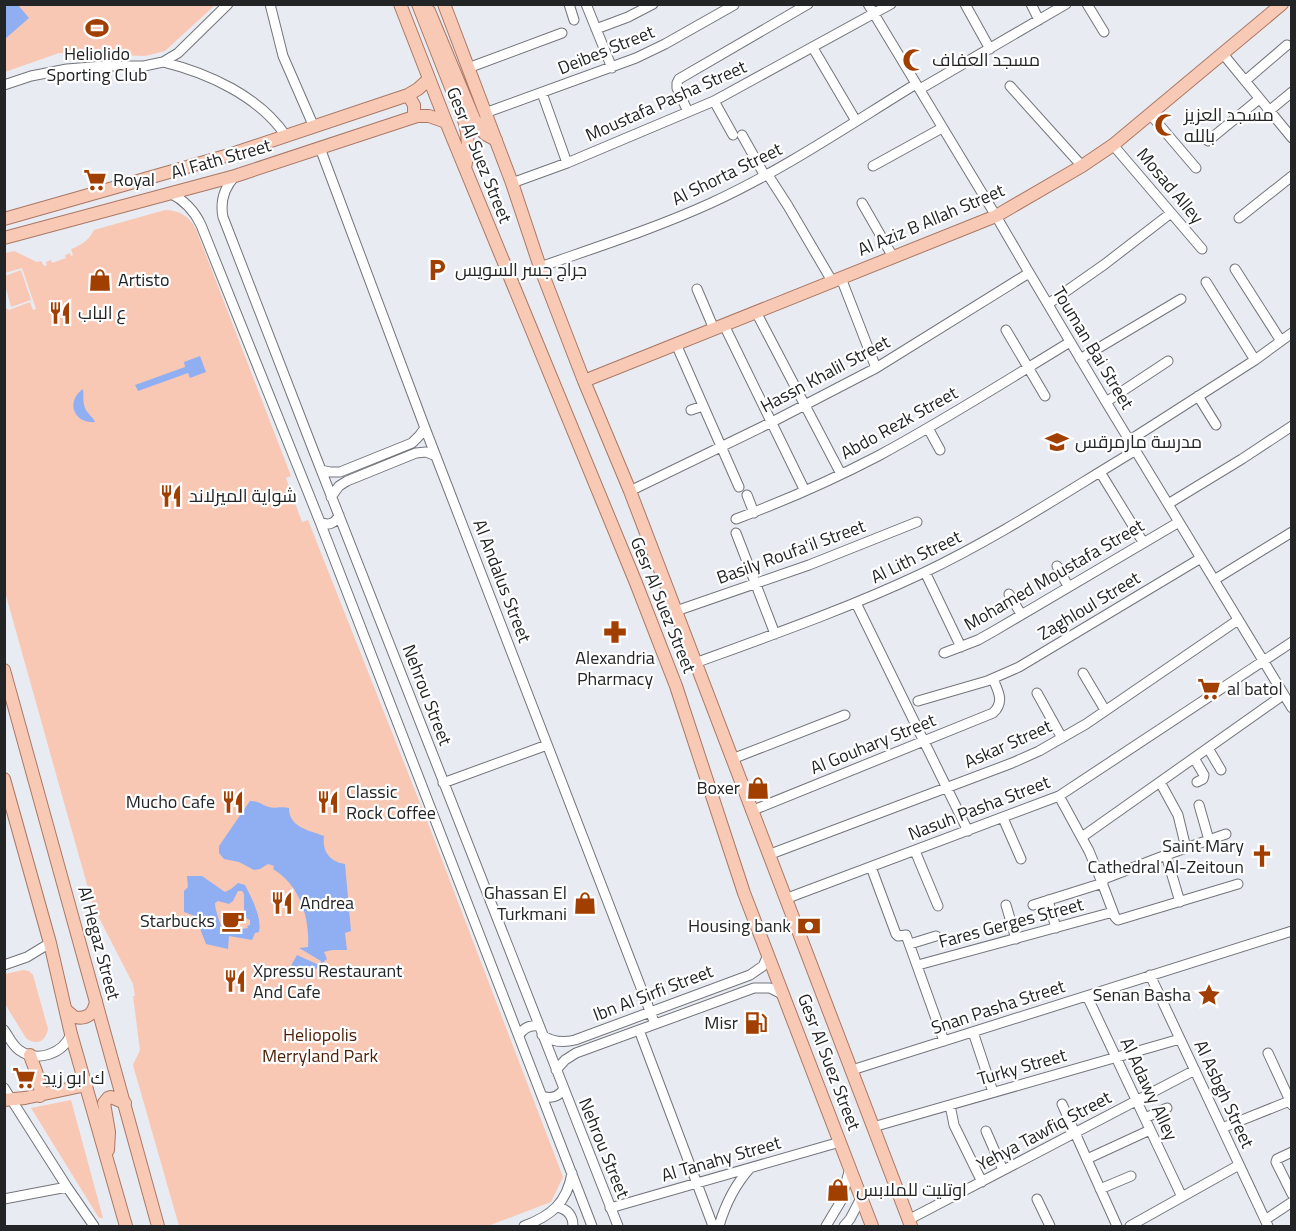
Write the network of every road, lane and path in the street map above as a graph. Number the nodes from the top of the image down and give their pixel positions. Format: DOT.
graph roads {
  1 [pos="228,4"];
  2 [pos="270,4"];
  3 [pos="400,4"];
  4 [pos="418,4"];
  5 [pos="427,4"];
  6 [pos="444,4"];
  7 [pos="568,4"];
  8 [pos="586,4"];
  9 [pos="653,4"];
  10 [pos="808,4"];
  11 [pos="868,4"];
  12 [pos="891,4"];
  13 [pos="1031,4"];
  14 [pos="1066,4"];
  15 [pos="1087,4"];
  16 [pos="1282,4"];
  17 [pos="734,5"];
  18 [pos="969,6"];
  19 [pos="873,14"];
  20 [pos="574,20"];
  21 [pos="1039,20"];
  22 [pos="596,29"];
  23 [pos="1104,32"];
  24 [pos="562,33"];
  25 [pos="1287,45"];
  26 [pos="813,48"];
  27 [pos="990,49"];
  28 [pos="1223,54"];
  29 [pos="163,62"];
  30 [pos="468,68"];
  31 [pos="612,68"];
  32 [pos="429,79"];
  33 [pos="1245,81"];
  34 [pos="4,85"];
  35 [pos="1011,86"];
  36 [pos="918,87"];
  37 [pos="1292,92"];
  38 [pos="542,93"];
  39 [pos="408,95"];
  40 [pos="1259,99"];
  41 [pos="714,101"];
  42 [pos="1269,111"];
  43 [pos="688,112"];
  44 [pos="485,113"];
  45 [pos="1150,114"];
  46 [pos="414,117"];
  47 [pos="856,121"];
  48 [pos="446,122"];
  49 [pos="314,127"];
  50 [pos="942,128"];
  51 [pos="286,136"];
  52 [pos="1292,138"];
  53 [pos="496,140"];
  54 [pos="1208,141"];
  55 [pos="1113,145"];
  56 [pos="320,148"];
  57 [pos="229,155"];
  58 [pos="567,163"];
  59 [pos="873,166"];
  60 [pos="1082,166"];
  61 [pos="465,168"];
  62 [pos="1196,168"];
  63 [pos="234,176"];
  64 [pos="766,176"];
  65 [pos="1292,176"];
  66 [pos="512,183"];
  67 [pos="170,193"];
  68 [pos="862,203"];
  69 [pos="1171,213"];
  70 [pos="996,216"];
  71 [pos="1239,218"];
  72 [pos="4,219"];
  73 [pos="4,238"];
  74 [pos="1202,249"];
  75 [pos="893,257"];
  76 [pos="540,267"];
  77 [pos="1235,269"];
  78 [pos="1029,273"];
  79 [pos="837,280"];
  80 [pos="1206,282"];
  81 [pos="697,289"];
  82 [pos="1181,299"];
  83 [pos="1048,304"];
  84 [pos="756,312"];
  85 [pos="719,327"];
  86 [pos="1006,330"];
  87 [pos="1292,333"];
  88 [pos="1281,341"];
  89 [pos="1070,342"];
  90 [pos="676,344"];
  91 [pos="1080,359"];
  92 [pos="1255,360"];
  93 [pos="1168,361"];
  94 [pos="1028,367"];
  95 [pos="876,368"];
  96 [pos="584,381"];
  97 [pos="1045,396"];
  98 [pos="1198,396"];
  99 [pos="1106,402"];
  100 [pos="804,405"];
  101 [pos="703,406"];
  102 [pos="691,410"];
  103 [pos="771,422"];
  104 [pos="1216,425"];
  105 [pos="1292,426"];
  106 [pos="425,428"];
  107 [pos="928,428"];
  108 [pos="1130,440"];
  109 [pos="720,447"];
  110 [pos="940,450"];
  111 [pos="1136,450"];
  112 [pos="314,452"];
  113 [pos="436,456"];
  114 [pos="295,458"];
  115 [pos="321,470"];
  116 [pos="1100,472"];
  117 [pos="841,474"];
  118 [pos="739,488"];
  119 [pos="630,491"];
  120 [pos="805,491"];
  121 [pos="747,495"];
  122 [pos="332,497"];
  123 [pos="1168,504"];
  124 [pos="754,513"];
  125 [pos="339,515"];
  126 [pos="736,519"];
  127 [pos="320,522"];
  128 [pos="917,522"];
  129 [pos="1179,522"];
  130 [pos="1292,532"];
  131 [pos="736,533"];
  132 [pos="1143,542"];
  133 [pos="1201,558"];
  134 [pos="1057,566"];
  135 [pos="925,572"];
  136 [pos="1214,580"];
  137 [pos="756,584"];
  138 [pos="1068,586"];
  139 [pos="1010,594"];
  140 [pos="856,603"];
  141 [pos="676,611"];
  142 [pos="1021,614"];
  143 [pos="1238,620"];
  144 [pos="775,634"];
  145 [pos="1292,642"];
  146 [pos="961,647"];
  147 [pos="944,653"];
  148 [pos="1263,661"];
  149 [pos="695,663"];
  150 [pos="4,670"];
  151 [pos="1083,673"];
  152 [pos="993,679"];
  153 [pos="1037,693"];
  154 [pos="1283,695"];
  155 [pos="918,701"];
  156 [pos="1292,708"];
  157 [pos="1106,710"];
  158 [pos="845,715"];
  159 [pos="1062,738"];
  160 [pos="924,740"];
  161 [pos="547,745"];
  162 [pos="1208,748"];
  163 [pos="1194,758"];
  164 [pos="732,759"];
  165 [pos="1221,770"];
  166 [pos="1173,772"];
  167 [pos="4,779"];
  168 [pos="1160,782"];
  169 [pos="1197,782"];
  170 [pos="443,783"];
  171 [pos="1179,783"];
  172 [pos="947,787"];
  173 [pos="1059,796"];
  174 [pos="1199,805"];
  175 [pos="751,811"];
  176 [pos="1003,818"];
  177 [pos="968,831"];
  178 [pos="1226,834"];
  179 [pos="1082,837"];
  180 [pos="1209,840"];
  181 [pos="1186,848"];
  182 [pos="915,851"];
  183 [pos="768,855"];
  184 [pos="1166,855"];
  185 [pos="1021,859"];
  186 [pos="871,867"];
  187 [pos="1102,881"];
  188 [pos="1238,884"];
  189 [pos="786,900"];
  190 [pos="1048,900"];
  191 [pos="1180,902"];
  192 [pos="1033,904"];
  193 [pos="1006,905"];
  194 [pos="938,906"];
  195 [pos="1113,912"];
  196 [pos="1056,928"];
  197 [pos="1292,931"];
  198 [pos="936,936"];
  199 [pos="1016,939"];
  200 [pos="50,943"];
  201 [pos="910,944"];
  202 [pos="768,955"];
  203 [pos="4,965"];
  204 [pos="918,966"];
  205 [pos="1150,975"];
  206 [pos="784,995"];
  207 [pos="1087,996"];
  208 [pos="96,1000"];
  209 [pos="66,1010"];
  210 [pos="651,1012"];
  211 [pos="655,1024"];
  212 [pos="4,1030"];
  213 [pos="540,1030"];
  214 [pos="639,1030"];
  215 [pos="973,1032"];
  216 [pos="72,1034"];
  217 [pos="519,1036"];
  218 [pos="1180,1039"];
  219 [pos="944,1041"];
  220 [pos="1268,1053"];
  221 [pos="30,1055"];
  222 [pos="1116,1057"];
  223 [pos="556,1070"];
  224 [pos="852,1070"];
  225 [pos="1195,1070"];
  226 [pos="86,1085"];
  227 [pos="563,1090"];
  228 [pos="993,1092"];
  229 [pos="7,1096"];
  230 [pos="40,1096"];
  231 [pos="542,1096"];
  232 [pos="1136,1101"];
  233 [pos="1291,1102"];
  234 [pos="125,1103"];
  235 [pos="1062,1104"];
  236 [pos="950,1105"];
  237 [pos="1167,1108"];
  238 [pos="1144,1118"];
  239 [pos="873,1127"];
  240 [pos="1222,1128"];
  241 [pos="1150,1130"];
  242 [pos="986,1131"];
  243 [pos="1075,1133"];
  244 [pos="840,1142"];
  245 [pos="1292,1152"];
  246 [pos="1087,1158"];
  247 [pos="106,1159"];
  248 [pos="1239,1165"];
  249 [pos="751,1168"];
  250 [pos="850,1168"];
  251 [pos="1003,1170"];
  252 [pos="572,1173"];
  253 [pos="1131,1176"];
  254 [pos="982,1182"];
  255 [pos="697,1183"];
  256 [pos="68,1187"];
  257 [pos="1100,1189"];
  258 [pos="1292,1194"];
  259 [pos="1182,1197"];
  260 [pos="4,1198"];
  261 [pos="861,1198"];
  262 [pos="1037,1199"];
  263 [pos="1292,1202"];
  264 [pos="557,1207"];
  265 [pos="610,1208"];
  266 [pos="909,1223"];
  267 [pos="1267,1223"];
  268 [pos="844,1226"];
  269 [pos="94,1227"];
  270 [pos="126,1227"];
  271 [pos="158,1227"];
  272 [pos="524,1227"];
  273 [pos="573,1227"];
  274 [pos="592,1227"];
  275 [pos="618,1227"];
  276 [pos="713,1227"];
  277 [pos="719,1227"];
  278 [pos="826,1227"];
  279 [pos="852,1227"];
  280 [pos="873,1227"];
  281 [pos="1050,1227"];
  282 [pos="1117,1227"];
  283 [pos="1130,1227"];
  1 -- 29 [label="street"];
  2 -- 49 [label="street"];
  3 -- 32 [label="main road, Gesr Al Suez Street"];
  4 -- 61 [label="main road"];
  5 -- 53 [label="main road"];
  6 -- 30 [label="main road, Gesr Al Suez Street"];
  7 -- 20 [label="street"];
  8 -- 22 [label="street"];
  9 -- 22 [label="street"];
  10 -- 43 [label="street"];
  11 -- 19 [label="street, Touman Bai Street"];
  12 -- 19 [label="street, Moustafa Pasha Street"];
  13 -- 21 [label="street"];
  14 -- 21 [label="street, Al Shorta Street"];
  15 -- 23 [label="street"];
  16 -- 28 [label="main road, Al Aziz B Allah Street"];
  17 -- 31 [label="street, Deibes Street"];
  18 -- 27 [label="street"];
  19 -- 26 [label="street, Moustafa Pasha Street"];
  19 -- 36 [label="street, Touman Bai Street"];
  21 -- 27 [label="street, Al Shorta Street"];
  22 -- 31 [label="street"];
  24 -- 30 [label="street"];
  25 -- 33 [label="street"];
  26 -- 41 [label="street, Moustafa Pasha Street"];
  26 -- 47 [label="street"];
  27 -- 36 [label="street, Al Shorta Street"];
  28 -- 33 [label="street"];
  28 -- 45 [label="main road, Al Aziz B Allah Street"];
  29 -- 34 [label="street"];
  29 -- 51 [label="street"];
  30 -- 44 [label="main road, Gesr Al Suez Street"];
  31 -- 38 [label="street, Deibes Street"];
  32 -- 39 [label="main road, Al Fath Street"];
  32 -- 48 [label="main road, Gesr Al Suez Street"];
  33 -- 40 [label="street"];
  35 -- 60 [label="street"];
  36 -- 47 [label="street, Al Shorta Street"];
  36 -- 50 [label="street, Touman Bai Street"];
  37 -- 42 [label="street"];
  38 -- 44 [label="street, Deibes Street"];
  38 -- 58 [label="street"];
  39 -- 46 [label="main road"];
  39 -- 49 [label="main road, Al Fath Street"];
  40 -- 42 [label="street"];
  40 -- 54 [label="street"];
  41 -- 43 [label="street, Moustafa Pasha Street"];
  41 -- 64 [label="street"];
  42 -- 52 [label="street"];
  43 -- 58 [label="street, Moustafa Pasha Street"];
  44 -- 53 [label="main road, Gesr Al Suez Street"];
  45 -- 55 [label="main road, Al Aziz B Allah Street"];
  45 -- 62 [label="street"];
  46 -- 48 [label="main road, Al Fath Street"];
  46 -- 56 [label="main road, Al Fath Street"];
  47 -- 64 [label="street, Al Shorta Street"];
  48 -- 61 [label="main road, Gesr Al Suez Street"];
  49 -- 51 [label="main road, Al Fath Street"];
  50 -- 59 [label="street"];
  50 -- 70 [label="street, Touman Bai Street"];
  51 -- 57 [label="main road, Al Fath Street"];
  53 -- 66 [label="main road, Gesr Al Suez Street"];
  55 -- 60 [label="main road, Al Aziz B Allah Street"];
  55 -- 69 [label="street, Mosad Alley"];
  56 -- 63 [label="main road, Al Fath Street"];
  56 -- 106 [label="street, Al Andalus Street"];
  57 -- 63 [label="main road"];
  57 -- 72 [label="main road, Al Fath Street"];
  58 -- 66 [label="street, Moustafa Pasha Street"];
  60 -- 70 [label="main road, Al Aziz B Allah Street"];
  61 -- 202 [label="main road, Gesr Al Suez Street"];
  63 -- 67 [label="main road, Al Fath Street"];
  63 -- 112 [label="street, Nehrou Street"];
  64 -- 76 [label="street, Al Shorta Street"];
  64 -- 79 [label="street"];
  65 -- 71 [label="street"];
  66 -- 76 [label="main road, Gesr Al Suez Street"];
  67 -- 73 [label="main road, Al Fath Street"];
  67 -- 114 [label="street, Nehrou Street"];
  68 -- 75 [label="street"];
  69 -- 74 [label="street, Mosad Alley"];
  69 -- 83 [label="street"];
  70 -- 75 [label="main road, Al Aziz B Allah Street"];
  70 -- 78 [label="street, Touman Bai Street"];
  75 -- 79 [label="main road, Al Aziz B Allah Street"];
  76 -- 96 [label="main road, Gesr Al Suez Street"];
  77 -- 88 [label="street"];
  78 -- 83 [label="street, Touman Bai Street"];
  78 -- 95 [label="street, Hassn Khalil Street"];
  79 -- 84 [label="main road, Al Aziz B Allah Street"];
  79 -- 95 [label="street"];
  80 -- 92 [label="street"];
  81 -- 85 [label="street"];
  82 -- 91 [label="street"];
  83 -- 89 [label="street, Touman Bai Street"];
  84 -- 85 [label="main road, Al Aziz B Allah Street"];
  84 -- 100 [label="street"];
  85 -- 90 [label="main road, Al Aziz B Allah Street"];
  85 -- 103 [label="street"];
  86 -- 94 [label="street"];
  87 -- 88 [label="street"];
  88 -- 92 [label="street"];
  89 -- 91 [label="street, Touman Bai Street"];
  89 -- 94 [label="street, Abdo Rezk Street"];
  90 -- 96 [label="main road, Al Aziz B Allah Street"];
  90 -- 101 [label="street"];
  91 -- 99 [label="street, Touman Bai Street"];
  92 -- 98 [label="street"];
  93 -- 99 [label="street"];
  94 -- 97 [label="street"];
  94 -- 107 [label="street, Abdo Rezk Street"];
  95 -- 100 [label="street, Hassn Khalil Street"];
  96 -- 119 [label="main road, Gesr Al Suez Street"];
  98 -- 104 [label="street"];
  98 -- 108 [label="street"];
  99 -- 108 [label="street, Touman Bai Street"];
  100 -- 103 [label="street, Hassn Khalil Street"];
  100 -- 117 [label="street"];
  101 -- 102 [label="street"];
  101 -- 109 [label="street"];
  103 -- 109 [label="street, Hassn Khalil Street"];
  103 -- 120 [label="street"];
  105 -- 123 [label="street"];
  106 -- 113 [label="street, Al Andalus Street"];
  106 -- 115 [label="street"];
  107 -- 110 [label="street"];
  107 -- 117 [label="street, Abdo Rezk Street"];
  108 -- 111 [label="street, Touman Bai Street"];
  109 -- 118 [label="street"];
  109 -- 119 [label="street, Hassn Khalil Street"];
  111 -- 116 [label="street, Al Lith Street"];
  111 -- 123 [label="street, Touman Bai Street"];
  112 -- 114 [label="street"];
  112 -- 115 [label="street, Nehrou Street"];
  113 -- 122 [label="street"];
  113 -- 161 [label="street, Al Andalus Street"];
  114 -- 127 [label="street, Nehrou Street"];
  115 -- 122 [label="street, Nehrou Street"];
  116 -- 132 [label="street"];
  116 -- 135 [label="street, Al Lith Street"];
  117 -- 120 [label="street, Abdo Rezk Street"];
  119 -- 141 [label="main road, Gesr Al Suez Street"];
  120 -- 124 [label="street, Abdo Rezk Street"];
  121 -- 124 [label="street"];
  122 -- 125 [label="street, Nehrou Street"];
  123 -- 129 [label="street, Touman Bai Street"];
  124 -- 126 [label="street, Abdo Rezk Street"];
  125 -- 127 [label="street"];
  125 -- 170 [label="street, Nehrou Street"];
  127 -- 217 [label="street, Nehrou Street"];
  128 -- 137 [label="street, Basily Roufa'il Street"];
  129 -- 132 [label="street, Mohamed Moustafa Street"];
  129 -- 133 [label="street, Touman Bai Street"];
  130 -- 136 [label="street"];
  131 -- 137 [label="street"];
  132 -- 138 [label="street, Mohamed Moustafa Street"];
  133 -- 136 [label="street, Touman Bai Street"];
  133 -- 152 [label="street, Zaghloul Street"];
  134 -- 138 [label="street"];
  135 -- 140 [label="street, Al Lith Street"];
  135 -- 146 [label="street"];
  136 -- 143 [label="street, Touman Bai Street"];
  137 -- 141 [label="street, Basily Roufa'il Street"];
  137 -- 144 [label="street"];
  138 -- 142 [label="street, Mohamed Moustafa Street"];
  139 -- 142 [label="street"];
  140 -- 144 [label="street, Al Lith Street"];
  140 -- 160 [label="street"];
  141 -- 149 [label="main road, Gesr Al Suez Street"];
  142 -- 146 [label="street, Mohamed Moustafa Street"];
  143 -- 148 [label="street, Touman Bai Street"];
  143 -- 157 [label="street, Askar Street"];
  144 -- 149 [label="street, Al Lith Street"];
  145 -- 148 [label="street, Nasuh Pasha Street"];
  146 -- 147 [label="street, Mohamed Moustafa Street"];
  148 -- 154 [label="street, Touman Bai Street"];
  148 -- 173 [label="street, Nasuh Pasha Street"];
  149 -- 164 [label="main road, Gesr Al Suez Street"];
  150 -- 208 [label="main road, Al Hegaz Street"];
  151 -- 157 [label="street"];
  152 -- 155 [label="street, Zaghloul Street"];
  152 -- 160 [label="street, Al Gouhary Street"];
  153 -- 159 [label="street"];
  154 -- 156 [label="street, Touman Bai Street"];
  154 -- 162 [label="street"];
  157 -- 159 [label="street, Askar Street"];
  158 -- 164 [label="street"];
  159 -- 172 [label="street, Askar Street"];
  160 -- 172 [label="street"];
  160 -- 175 [label="street, Al Gouhary Street"];
  161 -- 170 [label="street"];
  161 -- 210 [label="street, Al Andalus Street"];
  162 -- 163 [label="street"];
  162 -- 165 [label="street"];
  163 -- 166 [label="street"];
  163 -- 169 [label="street"];
  164 -- 175 [label="main road, Gesr Al Suez Street"];
  166 -- 168 [label="street"];
  166 -- 171 [label="street"];
  167 -- 200 [label="main road"];
  168 -- 179 [label="street"];
  168 -- 181 [label="street"];
  170 -- 213 [label="street, Nehrou Street"];
  172 -- 177 [label="street"];
  172 -- 183 [label="street, Askar Street"];
  173 -- 176 [label="street, Nasuh Pasha Street"];
  173 -- 179 [label="street"];
  174 -- 180 [label="street"];
  175 -- 183 [label="main road, Gesr Al Suez Street"];
  176 -- 177 [label="street, Nasuh Pasha Street"];
  176 -- 185 [label="street"];
  177 -- 182 [label="street, Nasuh Pasha Street"];
  178 -- 180 [label="street"];
  179 -- 187 [label="street"];
  180 -- 181 [label="street"];
  181 -- 184 [label="street"];
  182 -- 186 [label="street, Nasuh Pasha Street"];
  182 -- 194 [label="street"];
  183 -- 189 [label="main road, Gesr Al Suez Street"];
  184 -- 187 [label="street"];
  184 -- 191 [label="street"];
  186 -- 189 [label="street, Nasuh Pasha Street"];
  186 -- 201 [label="street"];
  187 -- 190 [label="street"];
  187 -- 195 [label="street"];
  188 -- 191 [label="street"];
  189 -- 224 [label="main road, Gesr Al Suez Street"];
  190 -- 192 [label="street"];
  190 -- 196 [label="street"];
  191 -- 195 [label="street"];
  193 -- 199 [label="street"];
  195 -- 196 [label="street, Fares Gerges Street"];
  196 -- 199 [label="street, Fares Gerges Street"];
  197 -- 205 [label="street, Snan Pasha Street"];
  198 -- 201 [label="street"];
  199 -- 204 [label="street, Fares Gerges Street"];
  200 -- 203 [label="street"];
  200 -- 209 [label="main road"];
  201 -- 204 [label="street"];
  202 -- 206 [label="main road, Gesr Al Suez Street"];
  202 -- 210 [label="street, Ibn Al Sirfi Street"];
  204 -- 219 [label="street"];
  205 -- 207 [label="street, Snan Pasha Street"];
  205 -- 218 [label="street, Al Asbgh Street"];
  206 -- 211 [label="street, Ibn Al Sirfi Street"];
  206 -- 244 [label="main road, Gesr Al Suez Street"];
  207 -- 215 [label="street, Snan Pasha Street"];
  207 -- 222 [label="street, Al Adawy Alley"];
  208 -- 209 [label="main road"];
  208 -- 234 [label="main road, Al Hegaz Street"];
  209 -- 216 [label="main road"];
  210 -- 211 [label="street, Al Andalus Street"];
  210 -- 213 [label="street, Ibn Al Sirfi Street"];
  211 -- 214 [label="street, Ibn Al Sirfi Street"];
  212 -- 221 [label="street"];
  213 -- 217 [label="street"];
  213 -- 223 [label="street, Nehrou Street"];
  214 -- 223 [label="street, Ibn Al Sirfi Street"];
  214 -- 255 [label="street"];
  215 -- 219 [label="street, Snan Pasha Street"];
  215 -- 228 [label="street"];
  216 -- 221 [label="street"];
  216 -- 226 [label="main road"];
  217 -- 231 [label="street, Nehrou Street"];
  218 -- 222 [label="street, Turky Street"];
  218 -- 225 [label="street, Al Asbgh Street"];
  219 -- 224 [label="street, Snan Pasha Street"];
  220 -- 233 [label="street"];
  221 -- 230 [label="main road"];
  222 -- 228 [label="street, Turky Street"];
  222 -- 232 [label="street, Al Adawy Alley"];
  223 -- 227 [label="street, Nehrou Street"];
  224 -- 239 [label="main road, Gesr Al Suez Street"];
  225 -- 232 [label="street, Yehya Tawfiq Street"];
  225 -- 240 [label="street, Al Asbgh Street"];
  226 -- 230 [label="main road"];
  226 -- 247 [label="main road"];
  227 -- 231 [label="street"];
  227 -- 265 [label="street, Nehrou Street"];
  228 -- 236 [label="street, Turky Street"];
  229 -- 230 [label="main road"];
  229 -- 256 [label="street"];
  231 -- 252 [label="street, Nehrou Street"];
  232 -- 238 [label="street, Al Adawy Alley"];
  232 -- 243 [label="street, Yehya Tawfiq Street"];
  233 -- 240 [label="street"];
  234 -- 247 [label="main road"];
  234 -- 271 [label="main road, Al Hegaz Street"];
  235 -- 243 [label="street"];
  236 -- 239 [label="street, Turky Street"];
  236 -- 254 [label="street"];
  237 -- 238 [label="street"];
  238 -- 241 [label="street, Al Adawy Alley"];
  239 -- 266 [label="main road, Gesr Al Suez Street"];
  240 -- 248 [label="street, Al Asbgh Street"];
  241 -- 246 [label="street"];
  241 -- 259 [label="street, Al Adawy Alley"];
  242 -- 251 [label="street"];
  243 -- 246 [label="street"];
  243 -- 251 [label="street, Yehya Tawfiq Street"];
  244 -- 249 [label="street, Al Tanahy Street"];
  244 -- 250 [label="main road, Gesr Al Suez Street"];
  245 -- 258 [label="street"];
  246 -- 257 [label="street"];
  247 -- 270 [label="main road"];
  248 -- 259 [label="street"];
  248 -- 267 [label="street, Al Asbgh Street"];
  249 -- 255 [label="street, Al Tanahy Street"];
  249 -- 277 [label="street"];
  250 -- 261 [label="main road, Gesr Al Suez Street"];
  250 -- 278 [label="street"];
  251 -- 254 [label="street, Yehya Tawfiq Street"];
  252 -- 264 [label="street"];
  252 -- 274 [label="street, Nehrou Street"];
  253 -- 257 [label="street"];
  254 -- 266 [label="street, Yehya Tawfiq Street"];
  255 -- 265 [label="street, Al Tanahy Street"];
  255 -- 276 [label="street"];
  256 -- 260 [label="street"];
  256 -- 269 [label="street"];
  257 -- 282 [label="street"];
  259 -- 283 [label="street"];
  261 -- 268 [label="street"];
  261 -- 280 [label="main road, Gesr Al Suez Street"];
  262 -- 281 [label="street"];
  263 -- 267 [label="street"];
  264 -- 272 [label="street"];
  264 -- 273 [label="street"];
  265 -- 275 [label="street, Nehrou Street"];
  268 -- 279 [label="street"];
}
